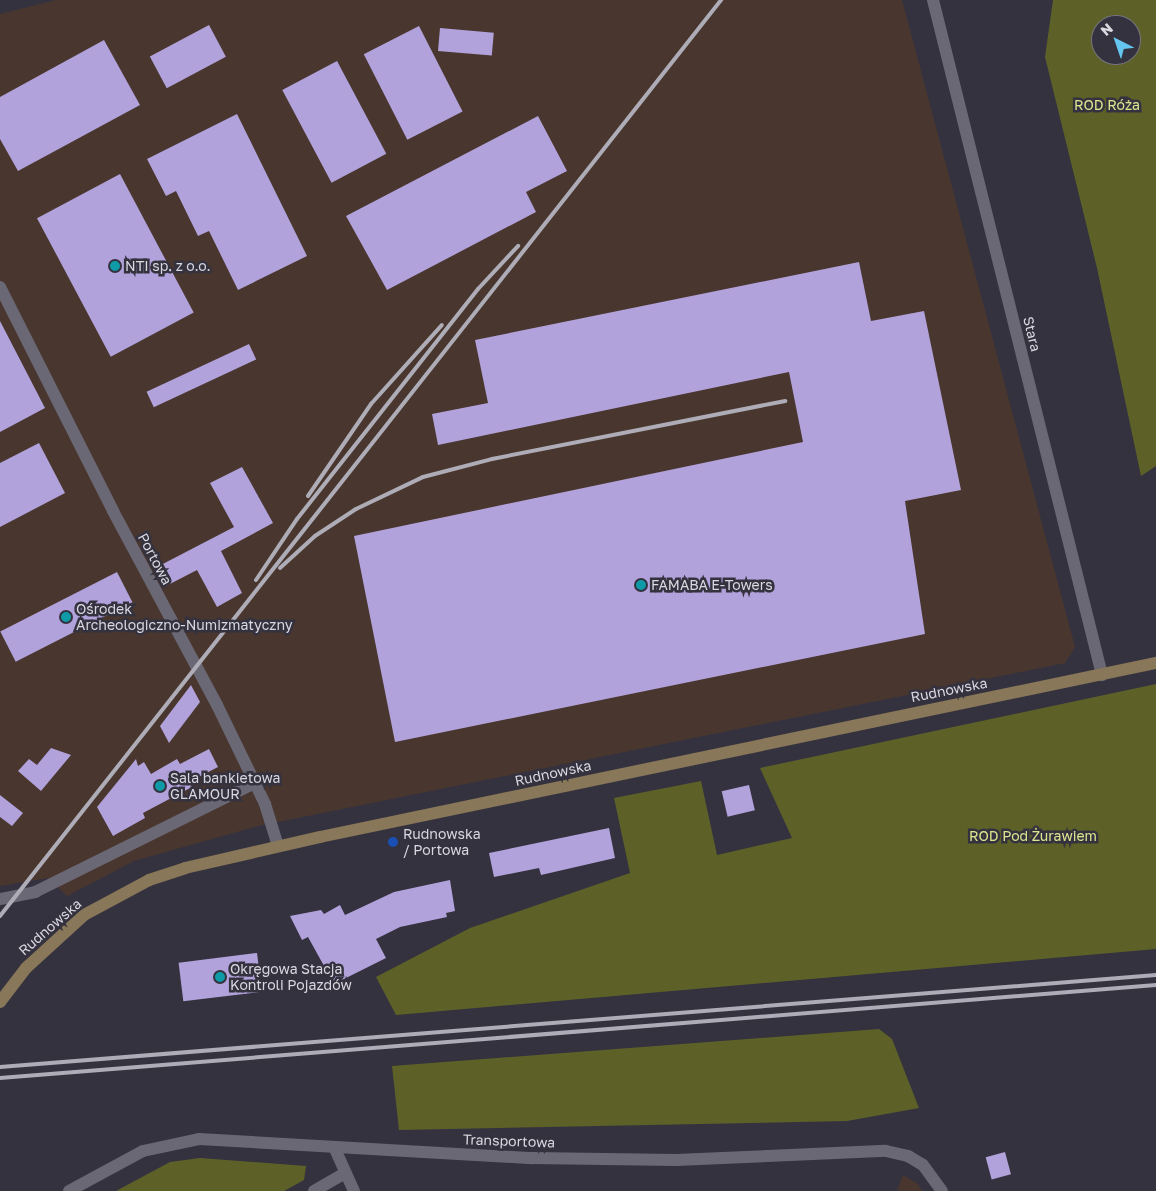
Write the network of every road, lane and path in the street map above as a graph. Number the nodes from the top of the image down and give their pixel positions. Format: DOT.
graph roads {
  1 [pos="933,0"];
  2 [pos="0,287"];
  3 [pos="1156,664"];
  4 [pos="1102,674"];
  5 [pos="255,784"];
  6 [pos="278,846"];
  7 [pos="0,899"];
  8 [pos="0,1002"];
  9 [pos="335,1149"];
  10 [pos="344,1174"];
  11 [pos="70,1191"];
  12 [pos="314,1191"];
  13 [pos="354,1191"];
  14 [pos="942,1191"];
  1 -- 4 [label="street, Stara"];
  2 -- 5 [label="street, Portowa"];
  3 -- 4 [label="main road, Rudnowska"];
  4 -- 6 [label="main road, Rudnowska"];
  5 -- 6 [label="street, Portowa"];
  5 -- 7 [label="street"];
  6 -- 8 [label="main road, Rudnowska"];
  9 -- 10 [label="street"];
  9 -- 11 [label="street, Transportowa"];
  9 -- 14 [label="street, Transportowa"];
  10 -- 12 [label="street"];
  10 -- 13 [label="street"];
}
